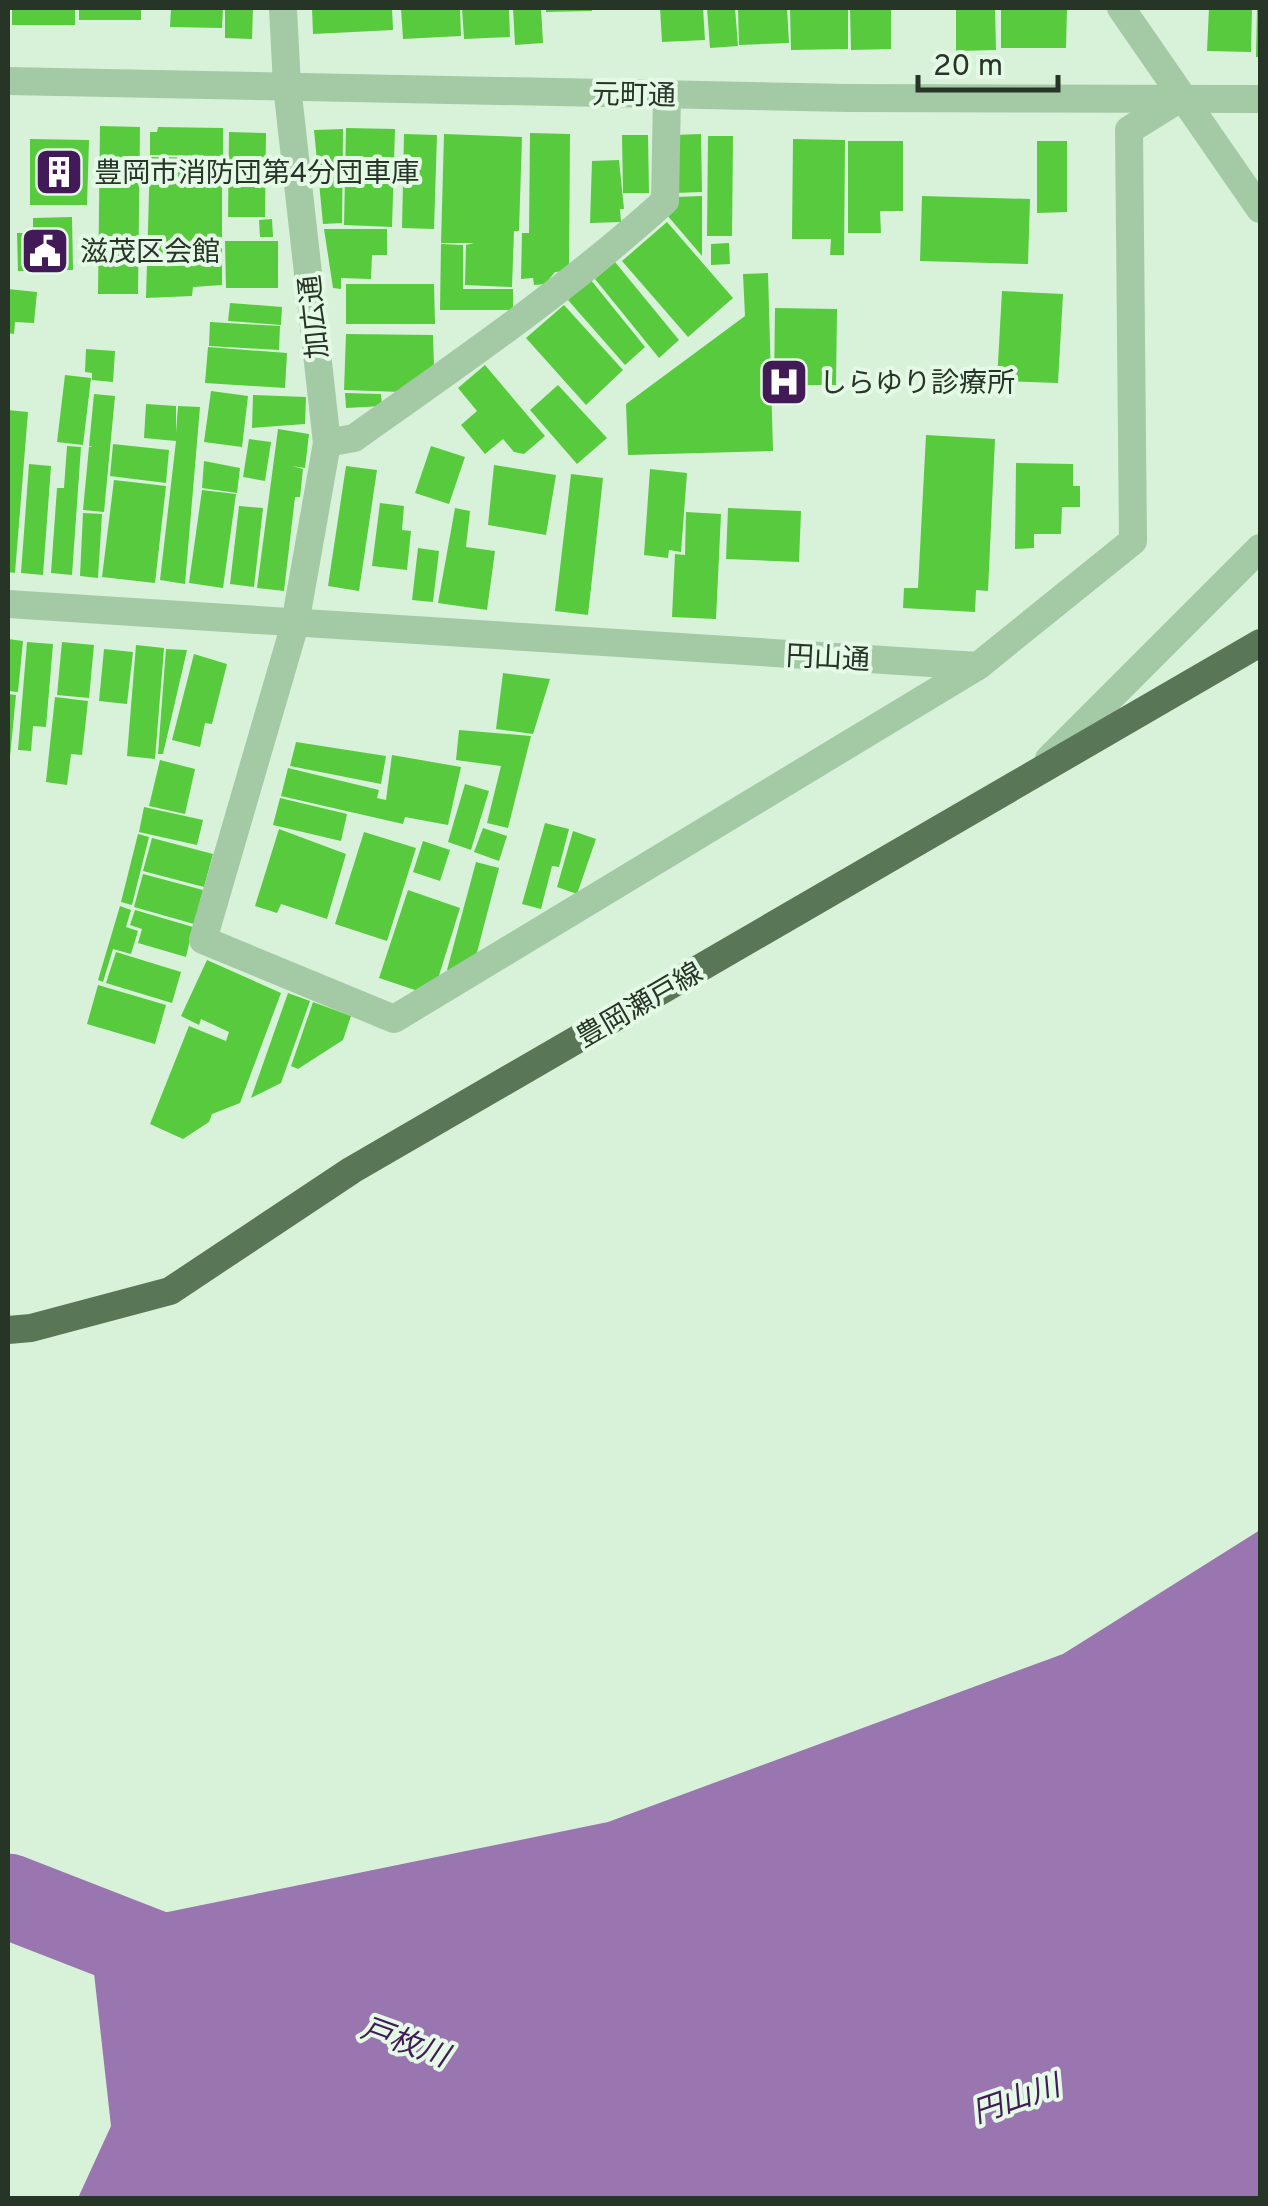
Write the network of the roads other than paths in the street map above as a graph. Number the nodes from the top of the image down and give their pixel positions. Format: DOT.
graph roads {
  1 [pos="283,8"];
  2 [pos="1121,8"];
  3 [pos="8,81"];
  4 [pos="287,86"];
  5 [pos="667,94"];
  6 [pos="1182,97"];
  7 [pos="1260,99"];
  8 [pos="1260,208"];
  9 [pos="327,443"];
  10 [pos="1260,548"];
  11 [pos="8,604"];
  12 [pos="295,624"];
  13 [pos="1260,643"];
  14 [pos="978,666"];
  15 [pos="1034,775"];
  16 [pos="8,1330"];
  1 -- 4 [label="street, 加広通"];
  2 -- 6 [label="street"];
  3 -- 4 [label="street, 元町通"];
  4 -- 5 [label="street, 元町通"];
  4 -- 9 [label="street, 加広通"];
  5 -- 6 [label="street, 元町通"];
  5 -- 9 [label="street"];
  6 -- 7 [label="street, 元町通"];
  6 -- 8 [label="street"];
  6 -- 14 [label="street"];
  9 -- 12 [label="street, 加広通"];
  10 -- 15 [label="street"];
  11 -- 12 [label="street, 円山通"];
  12 -- 14 [label="street, 円山通"];
  12 -- 14 [label="street, 加広通"];
  13 -- 15 [label="main road, 豊岡瀬戸線"];
  15 -- 16 [label="main road, 豊岡瀬戸線"];
}
